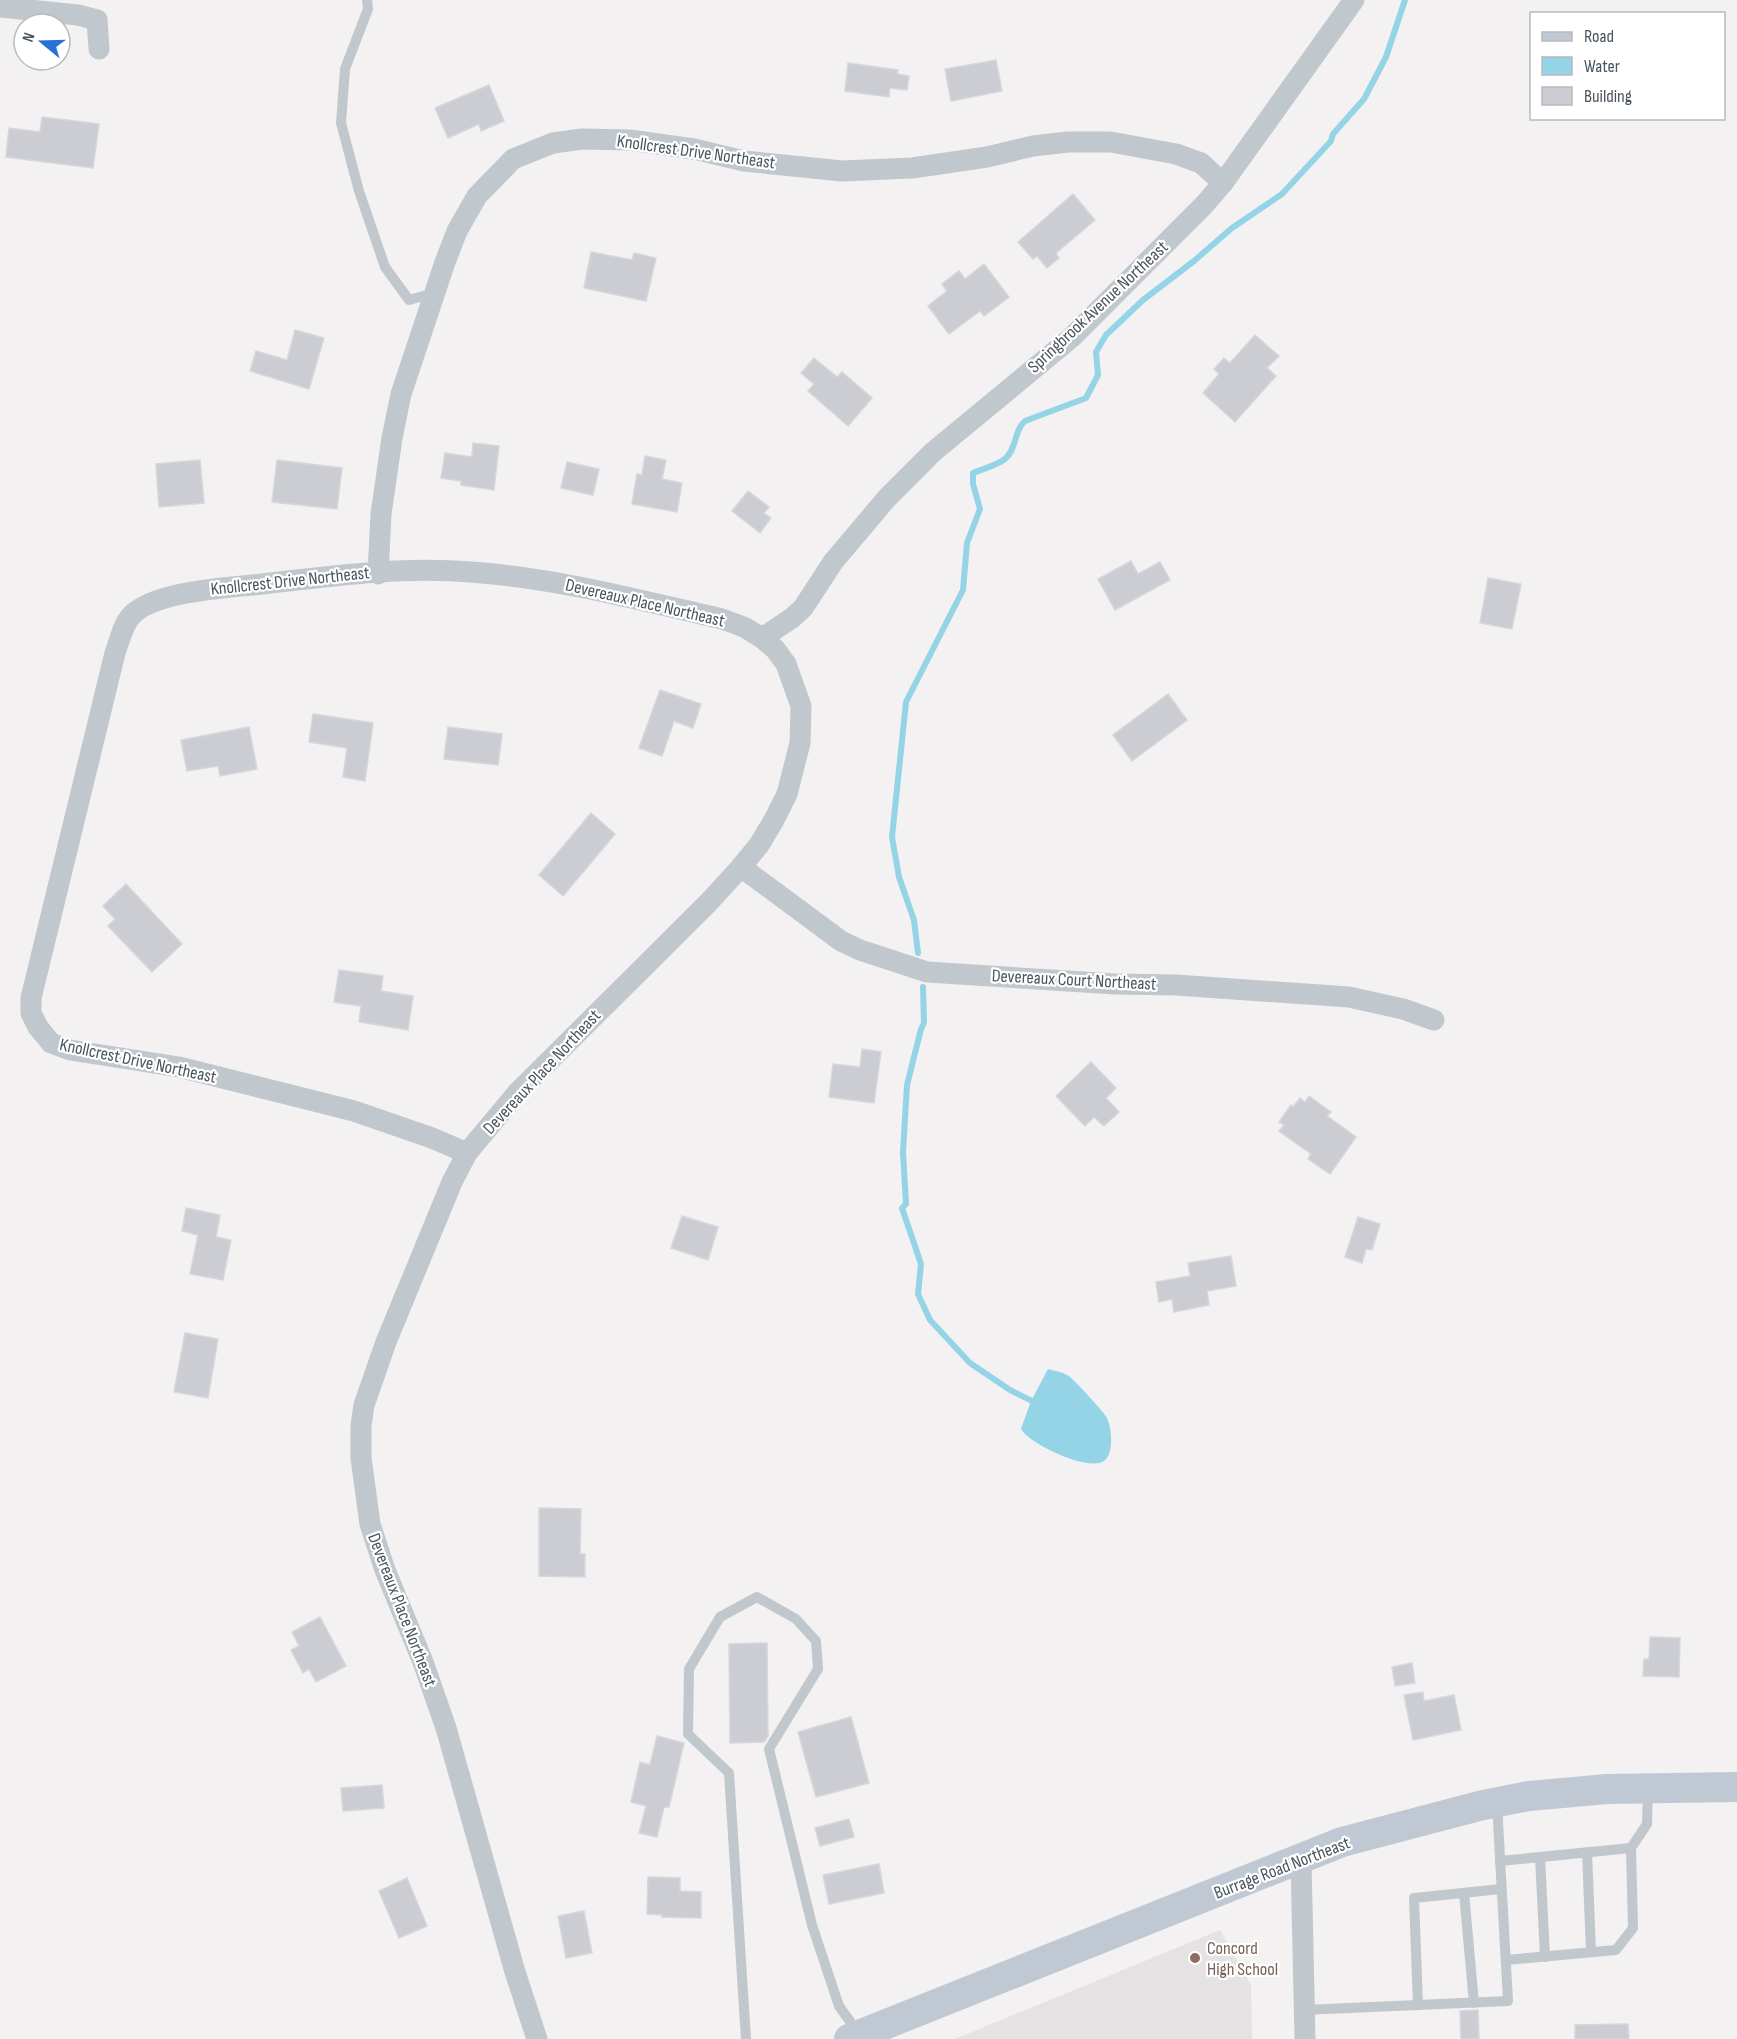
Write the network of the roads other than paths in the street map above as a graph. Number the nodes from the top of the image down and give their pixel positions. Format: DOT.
graph roads {
  1 [pos="367,0"];
  2 [pos="1354,0"];
  3 [pos="0,7"];
  4 [pos="99,49"];
  5 [pos="1223,183"];
  6 [pos="435,293"];
  7 [pos="378,574"];
  8 [pos="762,638"];
  9 [pos="741,867"];
  10 [pos="1434,1020"];
  11 [pos="467,1153"];
  12 [pos="1737,1786"];
  13 [pos="1648,1788"];
  14 [pos="1496,1802"];
  15 [pos="1631,1848"];
  16 [pos="1587,1852"];
  17 [pos="1540,1857"];
  18 [pos="1301,1860"];
  19 [pos="1500,1861"];
  20 [pos="1502,1889"];
  21 [pos="1464,1893"];
  22 [pos="1591,1952"];
  23 [pos="1545,1957"];
  24 [pos="1506,1960"];
  25 [pos="1474,2003"];
  26 [pos="1418,2005"];
  27 [pos="1304,2010"];
  28 [pos="854,2037"];
  29 [pos="537,2039"];
  30 [pos="746,2039"];
  31 [pos="1305,2039"];
  1 -- 6 [label="lane"];
  2 -- 5 [label="street, Springbrook Avenue Northeast"];
  3 -- 4 [label="street"];
  5 -- 6 [label="street, Knollcrest Drive Northeast"];
  5 -- 8 [label="street, Springbrook Avenue Northeast"];
  6 -- 7 [label="street, Knollcrest Drive Northeast"];
  7 -- 8 [label="street, Devereaux Place Northeast"];
  7 -- 11 [label="street, Knollcrest Drive Northeast"];
  8 -- 9 [label="street, Devereaux Place Northeast"];
  9 -- 10 [label="street, Devereaux Court Northeast"];
  9 -- 11 [label="street, Devereaux Place Northeast"];
  11 -- 29 [label="street, Devereaux Place Northeast"];
  12 -- 13 [label="street, Burrage Road Northeast"];
  13 -- 14 [label="street, Burrage Road Northeast"];
  13 -- 15 [label="lane"];
  14 -- 18 [label="street, Burrage Road Northeast"];
  14 -- 19 [label="lane"];
  15 -- 16 [label="lane"];
  15 -- 22 [label="lane"];
  16 -- 17 [label="lane"];
  16 -- 22 [label="lane"];
  17 -- 19 [label="lane"];
  17 -- 23 [label="lane"];
  18 -- 27 [label="street"];
  18 -- 28 [label="street, Burrage Road Northeast"];
  19 -- 20 [label="lane"];
  20 -- 21 [label="lane"];
  20 -- 24 [label="lane"];
  21 -- 25 [label="lane"];
  21 -- 26 [label="lane"];
  22 -- 23 [label="lane"];
  23 -- 24 [label="lane"];
  24 -- 25 [label="lane"];
  25 -- 26 [label="lane"];
  26 -- 27 [label="lane"];
  27 -- 31 [label="street"];
  28 -- 30 [label="lane"];
}
